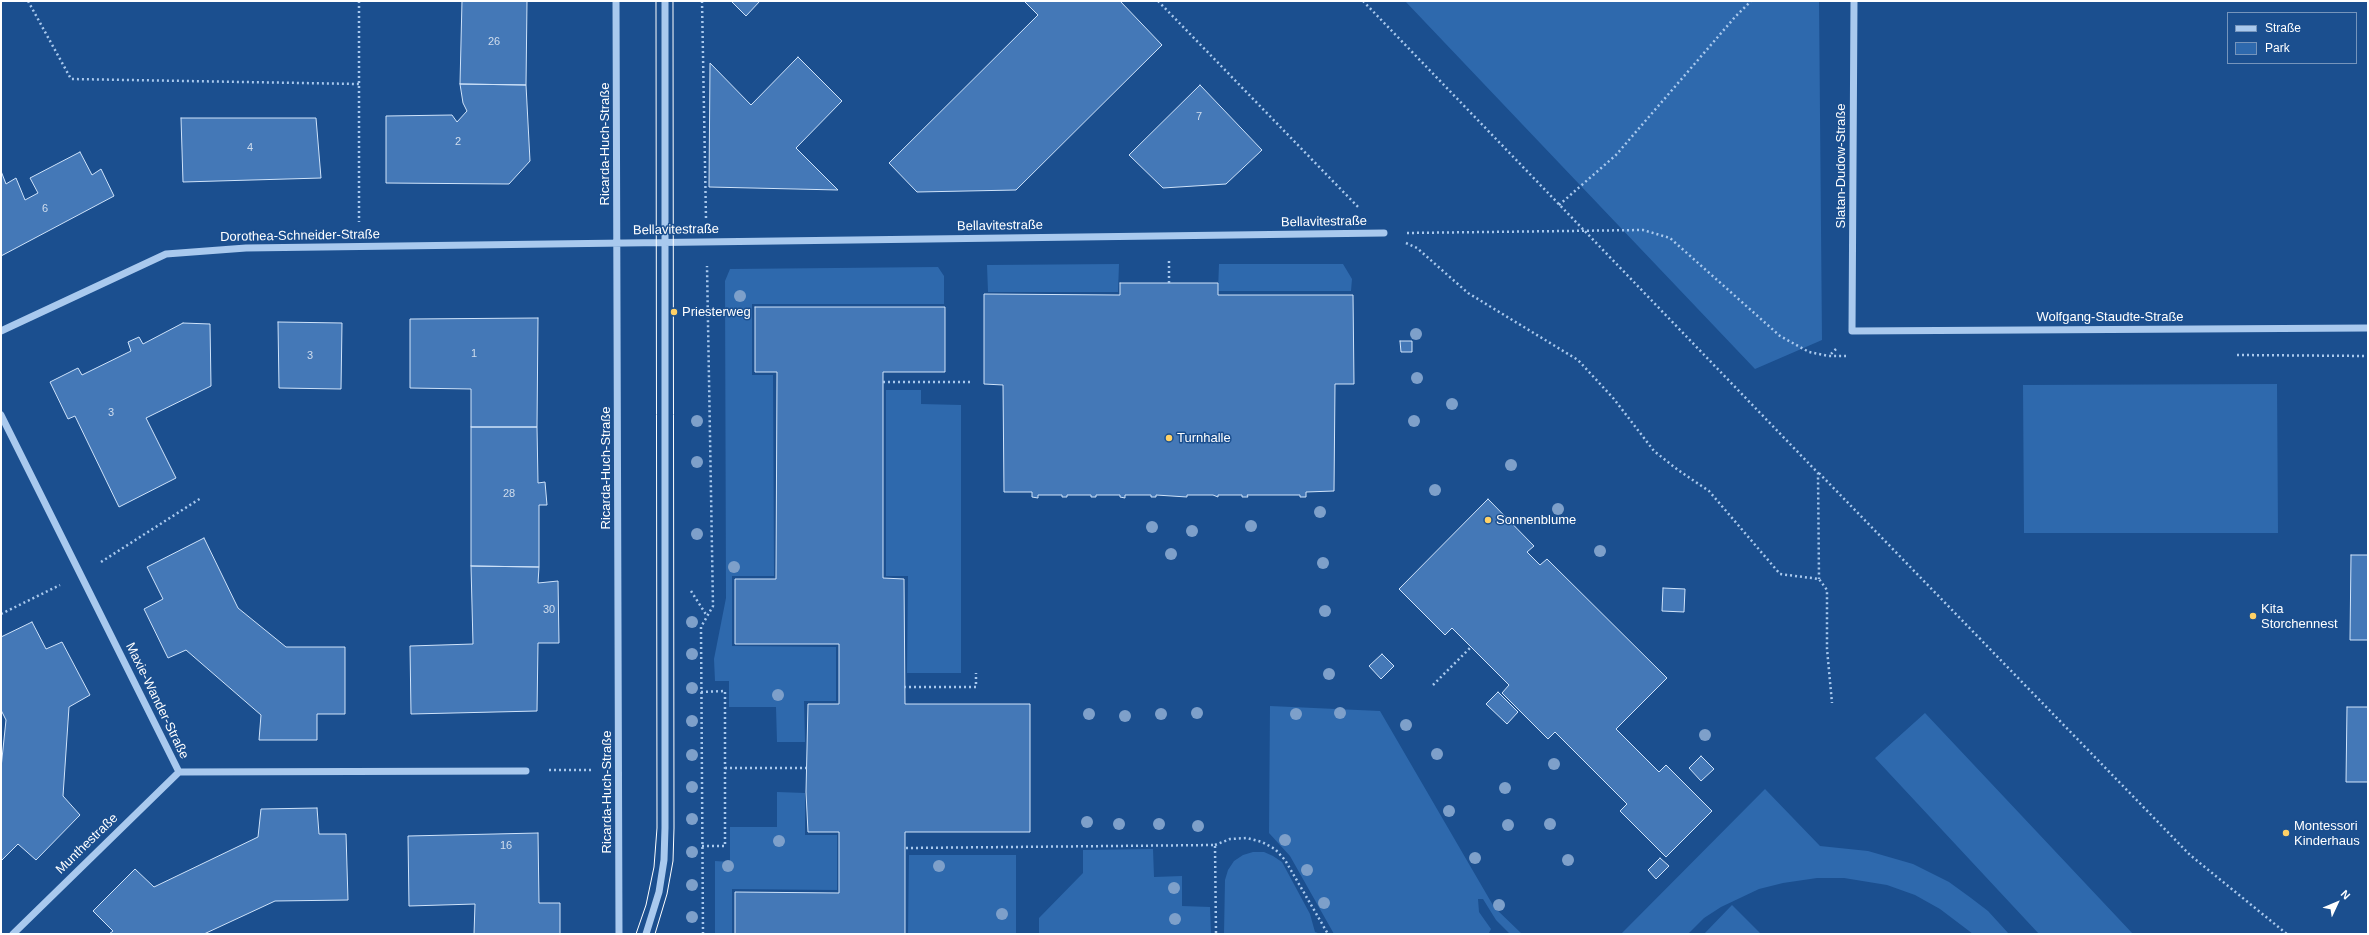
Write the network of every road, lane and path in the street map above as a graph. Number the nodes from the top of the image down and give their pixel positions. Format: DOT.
graph roads {
  1 [pos="28,1"];
  2 [pos="359,1"];
  3 [pos="616,1"];
  4 [pos="665,1"];
  5 [pos="702,1"];
  6 [pos="1158,1"];
  7 [pos="1363,1"];
  8 [pos="1751,1"];
  9 [pos="1854,1"];
  10 [pos="359,84"];
  11 [pos="1559,205"];
  12 [pos="1585,230"];
  13 [pos="1384,233"];
  14 [pos="707,242"];
  15 [pos="617,243"];
  16 [pos="665,243"];
  17 [pos="359,247"];
  18 [pos="1169,258"];
  19 [pos="1169,283"];
  20 [pos="2368,328"];
  21 [pos="1,331"];
  22 [pos="1852,331"];
  23 [pos="1829,356"];
  24 [pos="883,382"];
  25 [pos="972,382"];
  26 [pos="1,415"];
  27 [pos="1818,473"];
  28 [pos="1819,579"];
  29 [pos="1471,647"];
  30 [pos="976,673"];
  31 [pos="1433,685"];
  32 [pos="904,688"];
  33 [pos="701,692"];
  34 [pos="1832,703"];
  35 [pos="725,768"];
  36 [pos="806,768"];
  37 [pos="526,770"];
  38 [pos="619,770"];
  39 [pos="179,772"];
  40 [pos="1215,845"];
  41 [pos="702,846"];
  42 [pos="906,848"];
  43 [pos="13,934"];
  44 [pos="619,934"];
  45 [pos="646,934"];
  46 [pos="703,934"];
  47 [pos="1216,934"];
  48 [pos="1328,934"];
  49 [pos="2287,934"];
  1 -- 10 [label="path"];
  2 -- 10 [label="path"];
  3 -- 15 [label="street, Ricarda-Huch-Straße"];
  4 -- 16 [label="street"];
  5 -- 14 [label="path"];
  6 -- 13 [label="path"];
  7 -- 11 [label="path"];
  8 -- 11 [label="path"];
  9 -- 22 [label="street, Slatan-Dudow-Straße"];
  10 -- 17 [label="path"];
  11 -- 12 [label="path"];
  12 -- 13 [label="path"];
  12 -- 23 [label="path"];
  12 -- 27 [label="path"];
  13 -- 14 [label="street, Bellavitestraße"];
  13 -- 28 [label="path"];
  14 -- 16 [label="street, Bellavitestraße"];
  14 -- 33 [label="path"];
  15 -- 16 [label="street, Bellavitestraße"];
  15 -- 17 [label="street, Dorothea-Schneider-Straße"];
  15 -- 38 [label="street, Ricarda-Huch-Straße"];
  16 -- 45 [label="street"];
  17 -- 21 [label="street, Dorothea-Schneider-Straße"];
  18 -- 19 [label="path"];
  20 -- 22 [label="street, Wolfgang-Staudte-Straße"];
  24 -- 25 [label="path"];
  26 -- 39 [label="street, Maxie-Wander-Straße"];
  27 -- 28 [label="path"];
  27 -- 49 [label="path"];
  28 -- 34 [label="path"];
  29 -- 31 [label="path"];
  30 -- 32 [label="path"];
  33 -- 35 [label="path"];
  33 -- 41 [label="path"];
  35 -- 36 [label="path"];
  35 -- 41 [label="path"];
  37 -- 38 [label="path"];
  37 -- 39 [label="street, Maxie-Wander-Straße"];
  38 -- 44 [label="street, Ricarda-Huch-Straße"];
  39 -- 43 [label="street, Munthestraße"];
  40 -- 42 [label="path"];
  40 -- 47 [label="path"];
  40 -- 48 [label="path"];
  41 -- 46 [label="path"];
}
